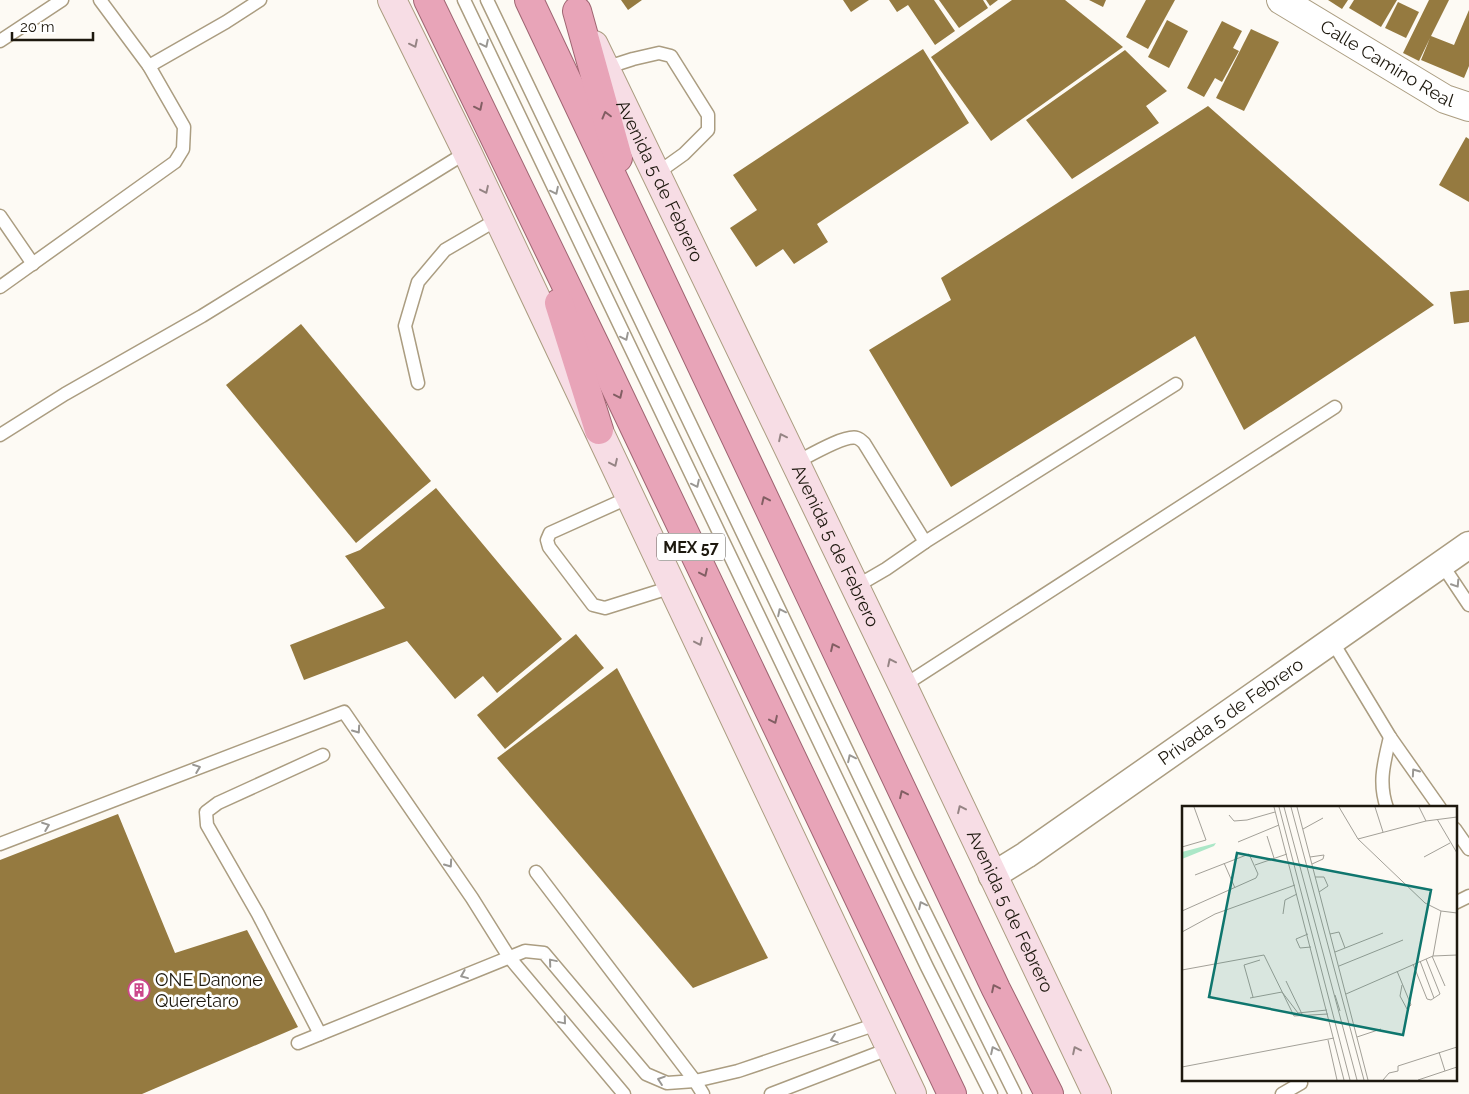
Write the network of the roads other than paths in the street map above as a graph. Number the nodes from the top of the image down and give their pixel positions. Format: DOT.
graph roads {
  1 [pos="62,0"];
  2 [pos="100,0"];
  3 [pos="260,0"];
  4 [pos="392,0"];
  5 [pos="428,0"];
  6 [pos="464,0"];
  7 [pos="486,0"];
  8 [pos="529,0"];
  9 [pos="1280,0"];
  10 [pos="575,6"];
  11 [pos="0,42"];
  12 [pos="149,66"];
  13 [pos="605,68"];
  14 [pos="1469,107"];
  15 [pos="467,152"];
  16 [pos="656,174"];
  17 [pos="532,215"];
  18 [pos="0,216"];
  19 [pos="498,219"];
  20 [pos="637,230"];
  21 [pos="33,264"];
  22 [pos="0,287"];
  23 [pos="418,383"];
  24 [pos="1176,384"];
  25 [pos="1335,406"];
  26 [pos="598,430"];
  27 [pos="0,435"];
  28 [pos="795,463"];
  29 [pos="630,496"];
  30 [pos="925,542"];
  31 [pos="1469,545"];
  32 [pos="1441,563"];
  33 [pos="672,587"];
  34 [pos="855,587"];
  35 [pos="1469,605"];
  36 [pos="1332,642"];
  37 [pos="903,686"];
  38 [pos="1390,737"];
  39 [pos="323,755"];
  40 [pos="1386,806"];
  41 [pos="1439,806"];
  42 [pos="1456,830"];
  43 [pos="0,844"];
  44 [pos="1469,849"];
  45 [pos="536,872"];
  46 [pos="992,876"];
  47 [pos="1469,896"];
  48 [pos="1456,902"];
  49 [pos="509,957"];
  50 [pos="880,1023"];
  51 [pos="320,1034"];
  52 [pos="298,1043"];
  53 [pos="891,1048"];
  54 [pos="695,1081"];
  55 [pos="1302,1084"];
  56 [pos="624,1094"];
  57 [pos="703,1094"];
  58 [pos="771,1094"];
  59 [pos="912,1094"];
  60 [pos="952,1094"];
  61 [pos="991,1094"];
  62 [pos="1015,1094"];
  63 [pos="1049,1094"];
  64 [pos="1097,1094"];
  65 [pos="1282,1094"];
  1 -- 11 [label="lane"];
  2 -- 12 [label="lane"];
  3 -- 12 [label="lane"];
  4 -- 15 [label="main road, one-way"];
  5 -- 17 [label="highway, MEX 57, one-way"];
  6 -- 61 [label="lane, one-way"];
  62 -- 7 [label="lane, one-way"];
  8 -- 20 [label="highway"];
  9 -- 14 [label="street, Calle Camino Real"];
  10 -- 13 [label="main road, Avenida 5 de Febrero"];
  20 -- 10 [label="highway, one-way"];
  12 -- 21 [label="lane"];
  13 -- 16 [label="main road, Avenida 5 de Febrero"];
  13 -- 16 [label="lane"];
  15 -- 19 [label="main road, one-way"];
  15 -- 27 [label="lane"];
  28 -- 16 [label="main road, Avenida 5 de Febrero, one-way"];
  17 -- 26 [label="highway"];
  17 -- 60 [label="highway, MEX 57, one-way"];
  18 -- 21 [label="lane"];
  19 -- 23 [label="lane"];
  19 -- 26 [label="main road"];
  63 -- 20 [label="highway, one-way"];
  21 -- 22 [label="lane"];
  24 -- 30 [label="lane"];
  25 -- 37 [label="lane"];
  26 -- 29 [label="main road, one-way"];
  28 -- 30 [label="lane"];
  28 -- 34 [label="main road, Avenida 5 de Febrero"];
  29 -- 33 [label="main road"];
  29 -- 33 [label="lane"];
  30 -- 34 [label="lane"];
  31 -- 32 [label="street, Privada 5 de Febrero"];
  32 -- 35 [label="lane, one-way"];
  32 -- 36 [label="street, Privada 5 de Febrero"];
  33 -- 50 [label="main road, one-way"];
  37 -- 34 [label="main road, Avenida 5 de Febrero, one-way"];
  36 -- 38 [label="lane"];
  36 -- 46 [label="street, Privada 5 de Febrero"];
  46 -- 37 [label="main road, Avenida 5 de Febrero, one-way"];
  38 -- 40 [label="lane"];
  41 -- 38 [label="lane, one-way"];
  39 -- 51 [label="lane"];
  42 -- 44 [label="lane"];
  43 -- 49 [label="lane, one-way"];
  45 -- 54 [label="lane"];
  64 -- 46 [label="main road, Avenida 5 de Febrero, one-way"];
  47 -- 48 [label="lane"];
  49 -- 51 [label="lane, one-way"];
  54 -- 49 [label="lane, one-way"];
  49 -- 56 [label="lane, one-way"];
  50 -- 53 [label="main road"];
  50 -- 54 [label="lane, one-way"];
  51 -- 52 [label="lane"];
  53 -- 58 [label="lane"];
  53 -- 59 [label="main road"];
  54 -- 57 [label="lane"];
  55 -- 65 [label="lane"];
}
